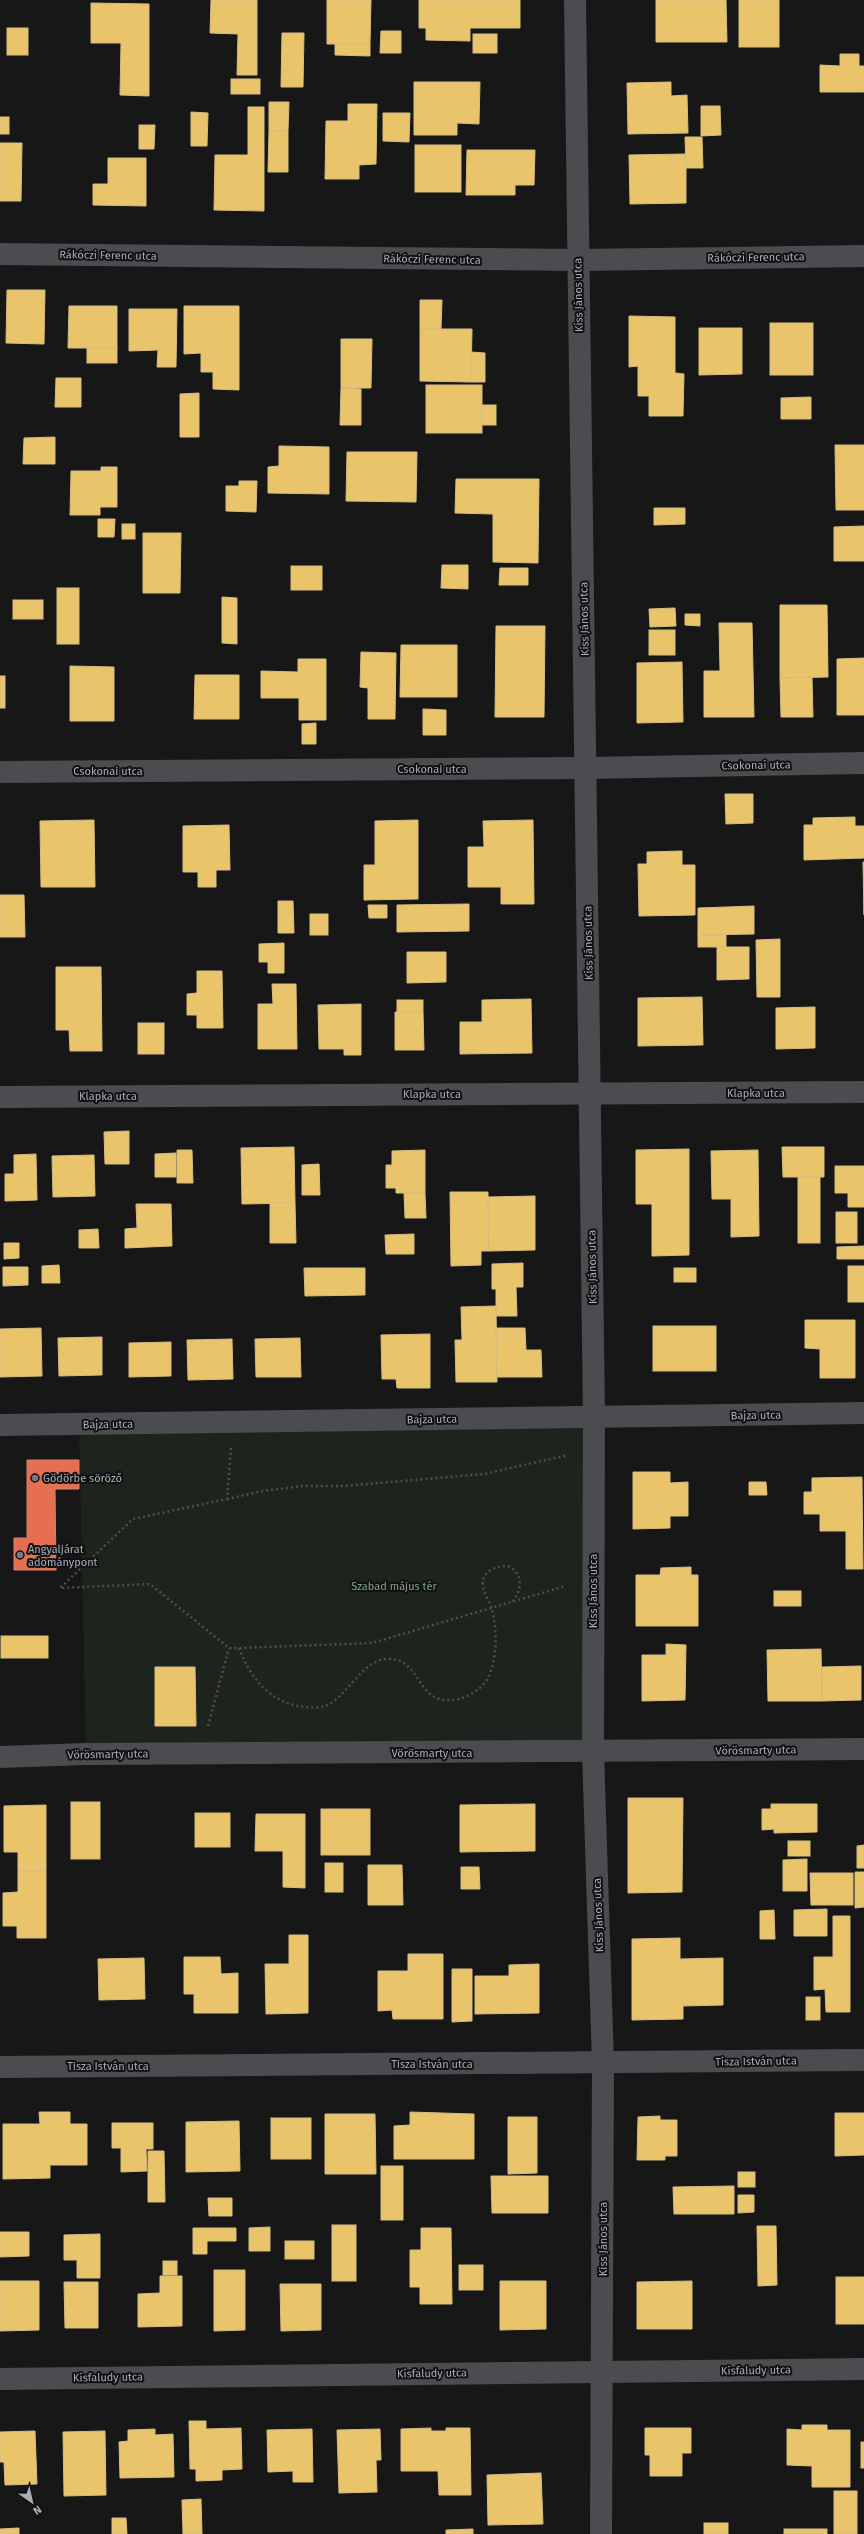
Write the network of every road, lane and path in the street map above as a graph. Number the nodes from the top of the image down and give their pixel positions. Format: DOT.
graph roads {
  1 [pos="575,0"];
  2 [pos="0,254"];
  3 [pos="864,256"];
  4 [pos="578,260"];
  5 [pos="864,763"];
  6 [pos="586,768"];
  7 [pos="0,772"];
  8 [pos="864,1092"];
  9 [pos="589,1094"];
  10 [pos="0,1096"];
  11 [pos="864,1414"];
  12 [pos="594,1416"];
  13 [pos="232,1422"];
  14 [pos="0,1425"];
  15 [pos="594,1449"];
  16 [pos="227,1500"];
  17 [pos="593,1579"];
  18 [pos="512,1602"];
  19 [pos="492,1608"];
  20 [pos="229,1648"];
  21 [pos="239,1648"];
  22 [pos="864,1749"];
  23 [pos="593,1752"];
  24 [pos="200,1754"];
  25 [pos="0,1757"];
  26 [pos="864,2060"];
  27 [pos="603,2063"];
  28 [pos="0,2067"];
  29 [pos="864,2369"];
  30 [pos="602,2371"];
  31 [pos="0,2379"];
  32 [pos="601,2534"];
  1 -- 4 [label="street, Kiss János utca"];
  2 -- 4 [label="street, Rákóczi Ferenc utca"];
  3 -- 4 [label="street, Rákóczi Ferenc utca"];
  4 -- 6 [label="street, Kiss János utca"];
  5 -- 6 [label="street, Csokonai utca"];
  6 -- 7 [label="street, Csokonai utca"];
  6 -- 9 [label="street, Kiss János utca"];
  8 -- 9 [label="street, Klapka utca"];
  9 -- 10 [label="street, Klapka utca"];
  9 -- 12 [label="street, Kiss János utca"];
  11 -- 12 [label="street, Bajza utca"];
  12 -- 13 [label="street, Bajza utca"];
  12 -- 15 [label="street, Kiss János utca"];
  13 -- 14 [label="street, Bajza utca"];
  13 -- 16 [label="path"];
  15 -- 16 [label="path"];
  15 -- 17 [label="street, Kiss János utca"];
  16 -- 20 [label="path"];
  17 -- 18 [label="path"];
  17 -- 23 [label="street, Kiss János utca"];
  18 -- 19 [label="path"];
  18 -- 19 [label="path"];
  19 -- 21 [label="path"];
  19 -- 21 [label="path"];
  20 -- 21 [label="path"];
  20 -- 24 [label="path"];
  22 -- 23 [label="street, Vörösmarty utca"];
  23 -- 24 [label="street, Vörösmarty utca"];
  23 -- 27 [label="street, Kiss János utca"];
  24 -- 25 [label="street, Vörösmarty utca"];
  26 -- 27 [label="street, Tisza István utca"];
  27 -- 28 [label="street, Tisza István utca"];
  27 -- 30 [label="street, Kiss János utca"];
  29 -- 30 [label="street, Kisfaludy utca"];
  30 -- 31 [label="street, Kisfaludy utca"];
  30 -- 32 [label="street, Kiss János utca"];
}
